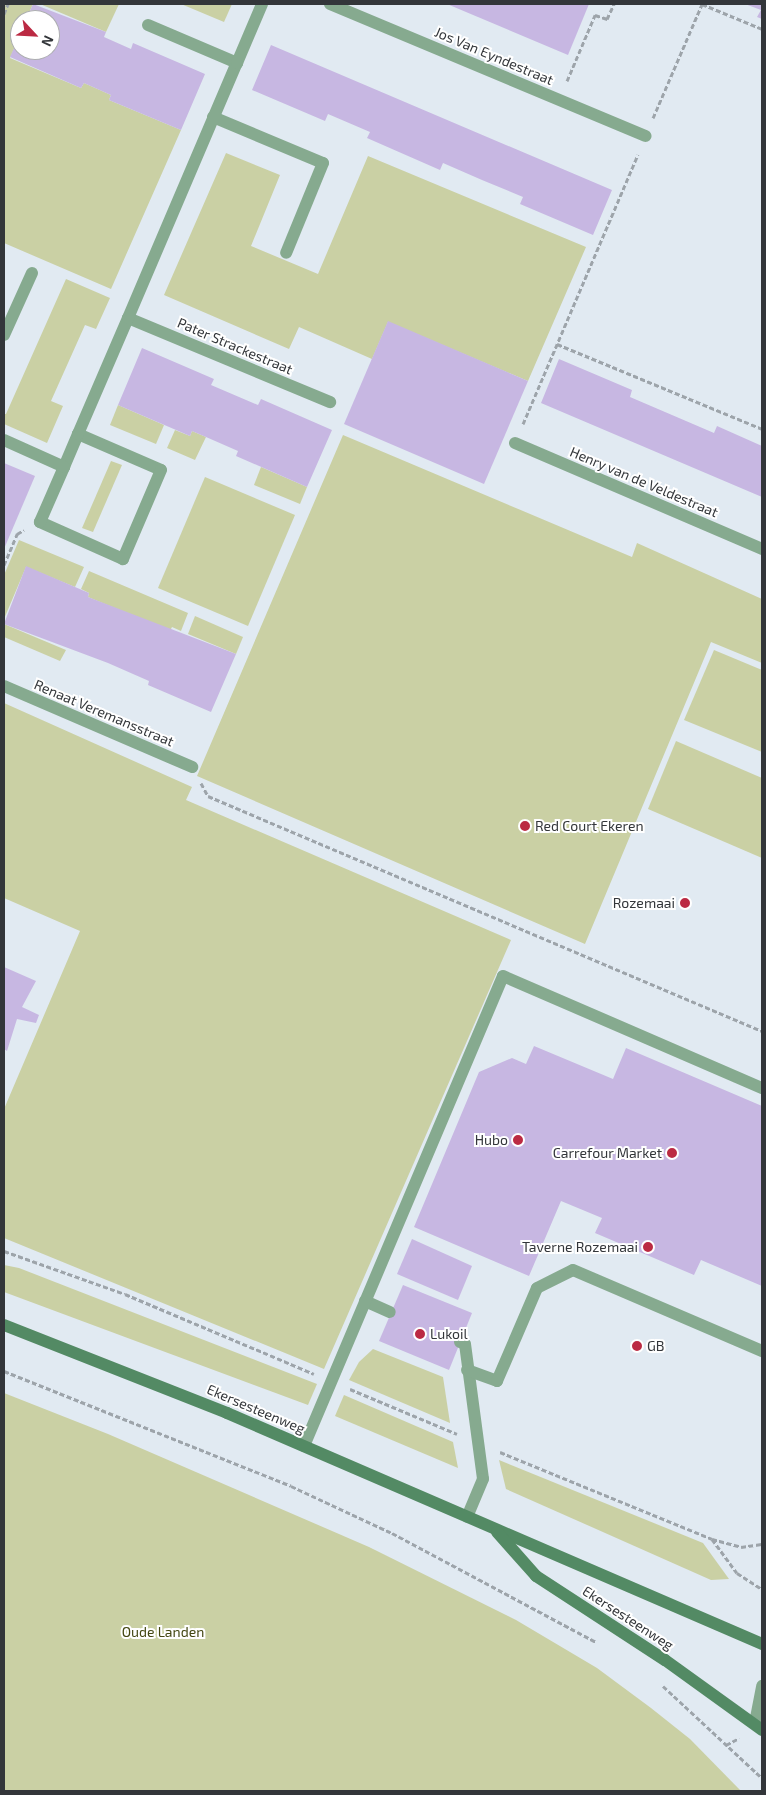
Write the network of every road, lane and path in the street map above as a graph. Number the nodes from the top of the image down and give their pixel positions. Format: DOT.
graph roads {
  1 [pos="8,4"];
  2 [pos="262,4"];
  3 [pos="330,4"];
  4 [pos="614,4"];
  5 [pos="702,4"];
  6 [pos="4,14"];
  7 [pos="148,25"];
  8 [pos="762,29"];
  9 [pos="237,63"];
  10 [pos="559,99"];
  11 [pos="213,117"];
  12 [pos="645,136"];
  13 [pos="286,253"];
  14 [pos="32,273"];
  15 [pos="128,318"];
  16 [pos="4,335"];
  17 [pos="557,344"];
  18 [pos="330,402"];
  19 [pos="762,429"];
  20 [pos="78,434"];
  21 [pos="4,440"];
  22 [pos="515,443"];
  23 [pos="64,467"];
  24 [pos="40,522"];
  25 [pos="762,548"];
  26 [pos="4,565"];
  27 [pos="4,686"];
  28 [pos="192,767"];
  29 [pos="762,1031"];
  30 [pos="762,1088"];
  31 [pos="4,1251"];
  32 [pos="365,1301"];
  33 [pos="390,1312"];
  34 [pos="4,1325"];
  35 [pos="460,1342"];
  36 [pos="762,1351"];
  37 [pos="467,1370"];
  38 [pos="4,1371"];
  39 [pos="331,1381"];
  40 [pos="478,1443"];
  41 [pos="304,1446"];
  42 [pos="467,1517"];
  43 [pos="493,1528"];
  44 [pos="712,1539"];
  45 [pos="762,1544"];
  46 [pos="762,1589"];
  47 [pos="762,1644"];
  48 [pos="605,1646"];
  49 [pos="660,1684"];
  50 [pos="762,1686"];
  51 [pos="759,1726"];
  52 [pos="762,1778"];
  1 -- 6 [label="path"];
  2 -- 9 [label="street"];
  3 -- 10 [label="street, Jos Van Eyndestraat"];
  4 -- 10 [label="path"];
  5 -- 8 [label="path"];
  5 -- 12 [label="path"];
  7 -- 9 [label="street"];
  9 -- 11 [label="street"];
  10 -- 12 [label="street, Jos Van Eyndestraat"];
  11 -- 13 [label="street"];
  11 -- 15 [label="street"];
  12 -- 17 [label="path"];
  14 -- 16 [label="street"];
  15 -- 18 [label="street, Pater Strackestraat"];
  15 -- 20 [label="street"];
  17 -- 19 [label="path"];
  17 -- 22 [label="path"];
  20 -- 23 [label="street"];
  20 -- 24 [label="street"];
  21 -- 23 [label="street"];
  22 -- 25 [label="street, Henry van de Veldestraat"];
  23 -- 24 [label="street"];
  24 -- 26 [label="path"];
  27 -- 28 [label="street, Renaat Veremansstraat"];
  28 -- 29 [label="path"];
  30 -- 32 [label="street"];
  31 -- 39 [label="path"];
  32 -- 33 [label="street"];
  32 -- 39 [label="street"];
  34 -- 41 [label="main road, Ekersesteenweg"];
  35 -- 37 [label="street"];
  36 -- 37 [label="street"];
  37 -- 40 [label="street"];
  38 -- 48 [label="path"];
  39 -- 40 [label="path"];
  39 -- 41 [label="street"];
  40 -- 42 [label="street"];
  40 -- 44 [label="path"];
  41 -- 42 [label="main road, Ekersesteenweg"];
  42 -- 43 [label="main road, Ekersesteenweg"];
  43 -- 47 [label="main road, Ekersesteenweg"];
  43 -- 51 [label="main road, Ekersesteenweg"];
  44 -- 45 [label="path"];
  44 -- 46 [label="path"];
  49 -- 52 [label="path"];
  50 -- 51 [label="street"];
}
